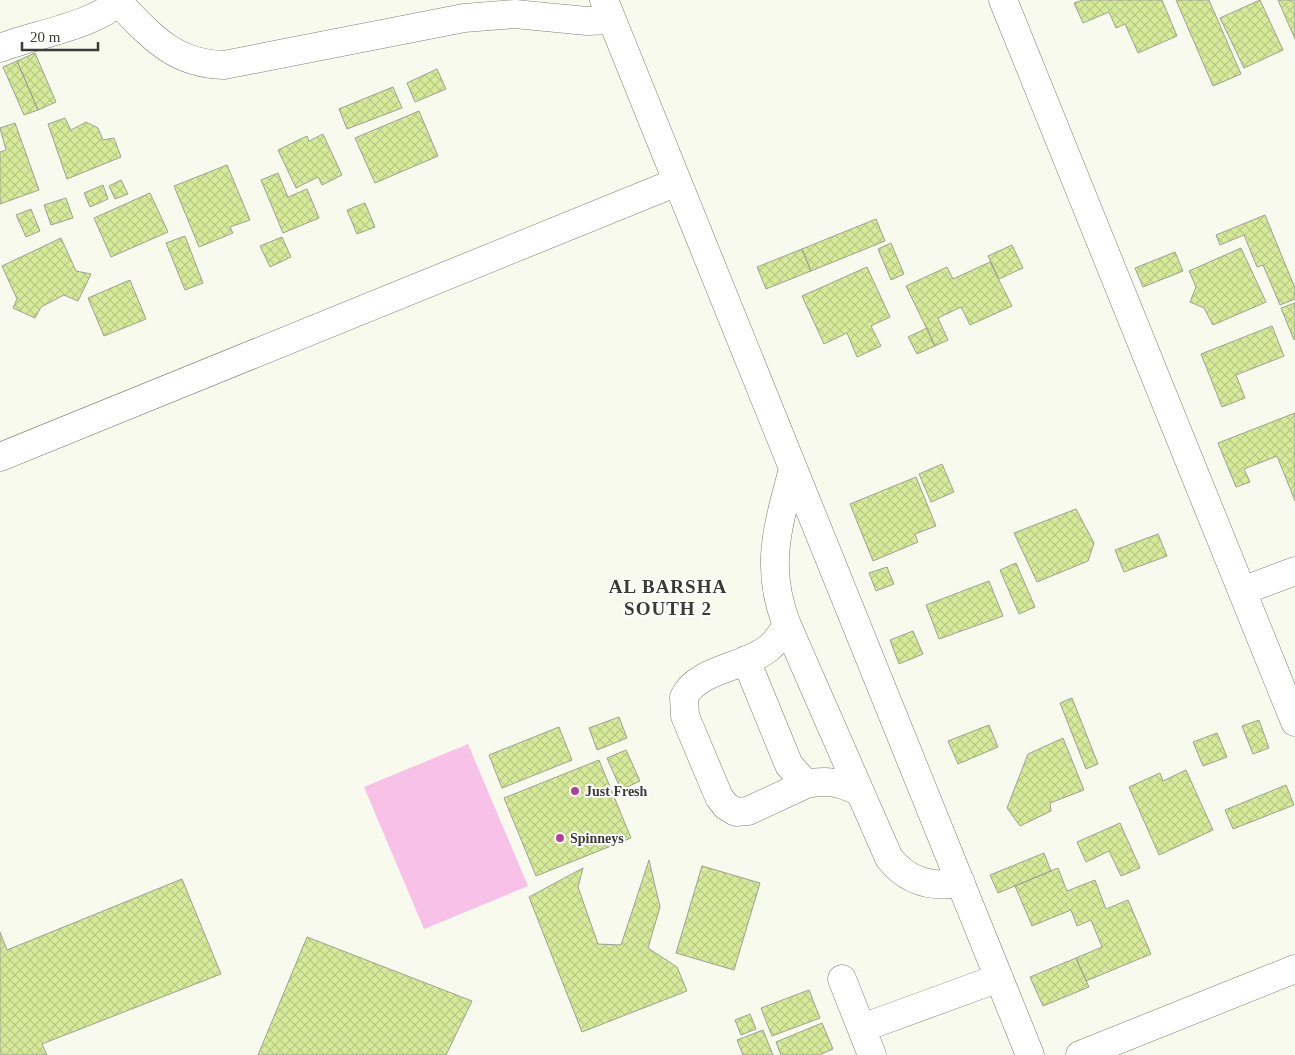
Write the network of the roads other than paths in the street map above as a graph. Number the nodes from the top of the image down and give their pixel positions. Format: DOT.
graph roads {
  1 [pos="1003,0"];
  2 [pos="110,1"];
  3 [pos="608,10"];
  4 [pos="0,48"];
  5 [pos="677,182"];
  6 [pos="0,458"];
  7 [pos="793,469"];
  8 [pos="1295,570"];
  9 [pos="1242,591"];
  10 [pos="787,625"];
  11 [pos="746,660"];
  12 [pos="1295,722"];
  13 [pos="806,784"];
  14 [pos="859,792"];
  15 [pos="961,883"];
  16 [pos="1295,968"];
  17 [pos="999,978"];
  18 [pos="842,979"];
  19 [pos="862,1028"];
  20 [pos="872,1055"];
  21 [pos="1030,1055"];
  22 [pos="1080,1055"];
  1 -- 9 [label="street"];
  2 -- 3 [label="street"];
  2 -- 4 [label="street"];
  3 -- 5 [label="street"];
  5 -- 6 [label="street"];
  5 -- 7 [label="street"];
  7 -- 10 [label="street"];
  7 -- 15 [label="street"];
  8 -- 9 [label="street"];
  9 -- 12 [label="street"];
  10 -- 11 [label="street"];
  10 -- 14 [label="street"];
  11 -- 13 [label="street"];
  11 -- 13 [label="street"];
  13 -- 14 [label="street"];
  14 -- 15 [label="street"];
  15 -- 17 [label="street"];
  16 -- 22 [label="street"];
  17 -- 19 [label="street"];
  17 -- 21 [label="street"];
  18 -- 19 [label="street"];
  19 -- 20 [label="street"];
}
